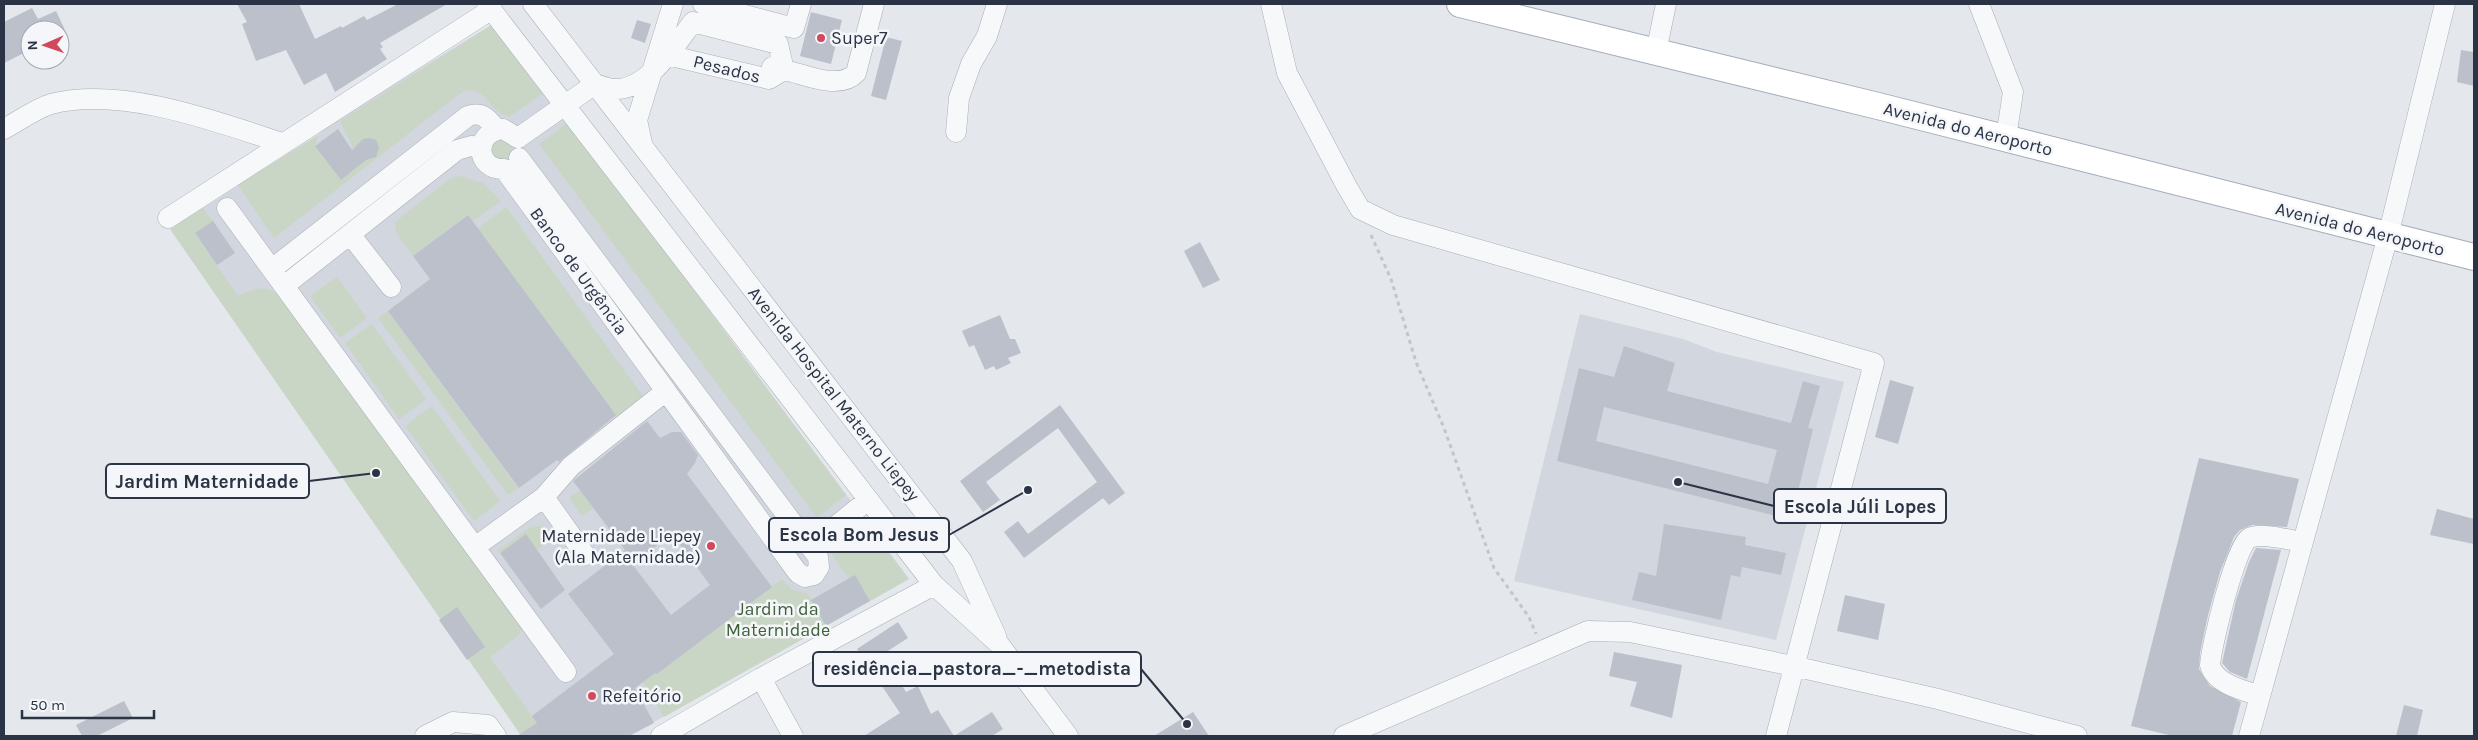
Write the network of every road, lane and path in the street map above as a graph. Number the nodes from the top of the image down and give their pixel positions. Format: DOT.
graph roads {
  1 [pos="533,4"];
  2 [pos="673,4"];
  3 [pos="703,4"];
  4 [pos="744,4"];
  5 [pos="874,4"];
  6 [pos="997,4"];
  7 [pos="1271,4"];
  8 [pos="1460,4"];
  9 [pos="1666,4"];
  10 [pos="1979,4"];
  11 [pos="2445,4"];
  12 [pos="490,7"];
  13 [pos="795,12"];
  14 [pos="687,36"];
  15 [pos="1656,52"];
  16 [pos="782,63"];
  17 [pos="650,74"];
  18 [pos="595,84"];
  19 [pos="565,106"];
  20 [pos="4,129"];
  21 [pos="497,130"];
  22 [pos="956,132"];
  23 [pos="2006,138"];
  24 [pos="282,143"];
  25 [pos="481,147"];
  26 [pos="644,147"];
  27 [pos="514,155"];
  28 [pos="227,208"];
  29 [pos="1360,209"];
  30 [pos="168,218"];
  31 [pos="350,234"];
  32 [pos="2388,236"];
  33 [pos="2474,257"];
  34 [pos="272,269"];
  35 [pos="284,286"];
  36 [pos="391,287"];
  37 [pos="666,390"];
  38 [pos="544,497"];
  39 [pos="868,500"];
  40 [pos="2302,542"];
  41 [pos="475,547"];
  42 [pos="810,547"];
  43 [pos="585,555"];
  44 [pos="934,585"];
  45 [pos="999,644"];
  46 [pos="1542,650"];
  47 [pos="1793,666"];
  48 [pos="566,672"];
  49 [pos="761,678"];
  50 [pos="2260,696"];
  51 [pos="1353,734"];
  52 [pos="425,736"];
  53 [pos="496,736"];
  54 [pos="661,736"];
  55 [pos="793,736"];
  56 [pos="1068,736"];
  57 [pos="1776,736"];
  58 [pos="2077,736"];
  59 [pos="2249,736"];
  1 -- 18 [label="street, Avenida Hospital Materno Liepey"];
  2 -- 17 [label="street"];
  3 -- 13 [label="street"];
  4 -- 13 [label="street"];
  5 -- 16 [label="street, Pesados"];
  6 -- 22 [label="street"];
  7 -- 29 [label="street"];
  8 -- 15 [label="main road, Avenida do Aeroporto"];
  9 -- 15 [label="street"];
  10 -- 23 [label="street"];
  11 -- 32 [label="street"];
  12 -- 19 [label="street, Avenida Hospital Materno Liepey"];
  12 -- 24 [label="street"];
  14 -- 16 [label="street, Pesados"];
  14 -- 16 [label="street, Pesados"];
  14 -- 17 [label="street"];
  15 -- 23 [label="main road, Avenida do Aeroporto"];
  17 -- 18 [label="street"];
  17 -- 26 [label="street"];
  18 -- 19 [label="street"];
  18 -- 26 [label="street, Avenida Hospital Materno Liepey"];
  19 -- 27 [label="street"];
  19 -- 39 [label="street, Avenida Hospital Materno Liepey"];
  20 -- 24 [label="street"];
  21 -- 25 [label="street"];
  21 -- 27 [label="street"];
  21 -- 34 [label="street"];
  23 -- 32 [label="main road, Avenida do Aeroporto"];
  24 -- 30 [label="street"];
  25 -- 27 [label="street, Banco de Urgência"];
  25 -- 31 [label="street"];
  26 -- 45 [label="street, Avenida Hospital Materno Liepey"];
  27 -- 37 [label="street, Banco de Urgência"];
  27 -- 42 [label="street"];
  28 -- 34 [label="street"];
  29 -- 46 [label="path"];
  29 -- 47 [label="street"];
  31 -- 35 [label="street"];
  31 -- 36 [label="street"];
  32 -- 33 [label="main road, Avenida do Aeroporto"];
  32 -- 40 [label="street"];
  34 -- 35 [label="street"];
  35 -- 41 [label="street"];
  37 -- 38 [label="street"];
  37 -- 42 [label="street, Banco de Urgência"];
  38 -- 41 [label="street"];
  38 -- 43 [label="street"];
  39 -- 42 [label="street"];
  39 -- 44 [label="street, Avenida Hospital Materno Liepey"];
  40 -- 50 [label="street"];
  40 -- 50 [label="street"];
  41 -- 48 [label="street"];
  44 -- 45 [label="street, Avenida Hospital Materno Liepey"];
  44 -- 49 [label="street"];
  45 -- 56 [label="street"];
  46 -- 47 [label="street"];
  46 -- 51 [label="street"];
  47 -- 57 [label="street"];
  47 -- 58 [label="street"];
  49 -- 54 [label="street"];
  49 -- 55 [label="street"];
  50 -- 59 [label="street"];
  52 -- 53 [label="street"];
}
